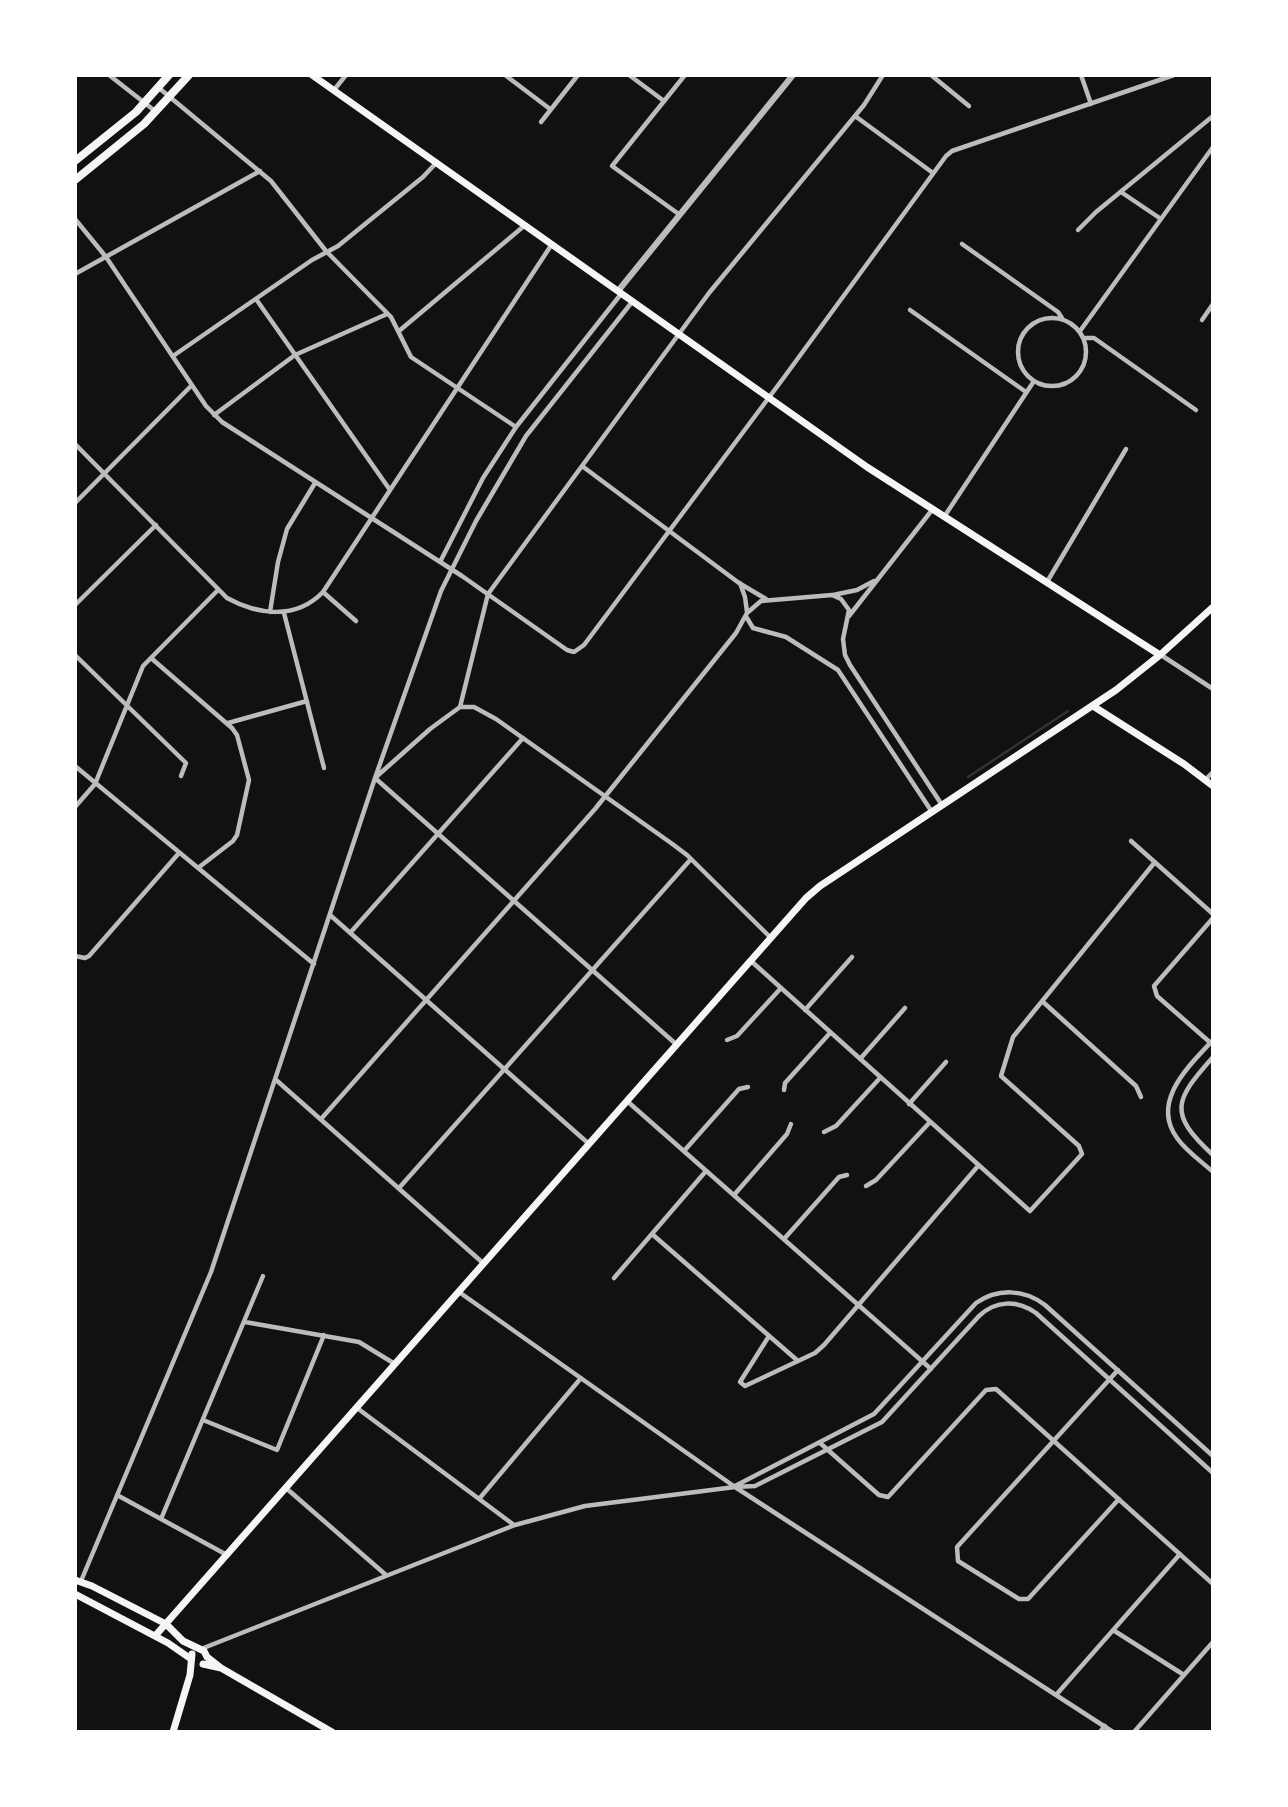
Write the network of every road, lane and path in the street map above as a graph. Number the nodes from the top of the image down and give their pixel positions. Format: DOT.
graph roads {
  1 [pos="109,75"];
  2 [pos="169,75"];
  3 [pos="189,75"];
  4 [pos="312,75"];
  5 [pos="346,75"];
  6 [pos="505,75"];
  7 [pos="578,75"];
  8 [pos="629,75"];
  9 [pos="685,75"];
  10 [pos="793,75"];
  11 [pos="883,75"];
  12 [pos="931,75"];
  13 [pos="1081,75"];
  14 [pos="1174,75"];
  15 [pos="1165,77"];
  16 [pos="158,88"];
  17 [pos="334,90"];
  18 [pos="170,97"];
  19 [pos="664,101"];
  20 [pos="145,103"];
  21 [pos="1091,104"];
  22 [pos="968,106"];
  23 [pos="550,109"];
  24 [pos="157,112"];
  25 [pos="855,116"];
  26 [pos="1211,118"];
  27 [pos="541,122"];
  28 [pos="1213,128"];
  29 [pos="1213,147"];
  30 [pos="75,161"];
  31 [pos="437,162"];
  32 [pos="260,171"];
  33 [pos="933,173"];
  34 [pos="75,180"];
  35 [pos="1121,191"];
  36 [pos="680,215"];
  37 [pos="75,219"];
  38 [pos="1161,219"];
  39 [pos="526,224"];
  40 [pos="1078,230"];
  41 [pos="553,243"];
  42 [pos="962,244"];
  43 [pos="326,251"];
  44 [pos="106,257"];
  45 [pos="75,274"];
  46 [pos="620,292"];
  47 [pos="256,299"];
  48 [pos="633,301"];
  49 [pos="1213,304"];
  50 [pos="909,310"];
  51 [pos="388,314"];
  52 [pos="1063,319"];
  53 [pos="1202,320"];
  54 [pos="399,331"];
  55 [pos="1080,331"];
  56 [pos="680,334"];
  57 [pos="1084,338"];
  58 [pos="295,355"];
  59 [pos="173,356"];
  60 [pos="1034,381"];
  61 [pos="192,385"];
  62 [pos="457,389"];
  63 [pos="1026,392"];
  64 [pos="769,397"];
  65 [pos="1196,410"];
  66 [pos="214,415"];
  67 [pos="516,427"];
  68 [pos="75,444"];
  69 [pos="1126,449"];
  70 [pos="582,466"];
  71 [pos="104,473"];
  72 [pos="315,483"];
  73 [pos="390,491"];
  74 [pos="75,503"];
  75 [pos="932,509"];
  76 [pos="944,517"];
  77 [pos="371,519"];
  78 [pos="156,525"];
  79 [pos="670,531"];
  80 [pos="440,562"];
  81 [pos="451,569"];
  82 [pos="877,579"];
  83 [pos="1047,582"];
  84 [pos="740,583"];
  85 [pos="218,590"];
  86 [pos="323,592"];
  87 [pos="488,594"];
  88 [pos="832,595"];
  89 [pos="767,600"];
  90 [pos="75,606"];
  91 [pos="1213,607"];
  92 [pos="270,612"];
  93 [pos="284,612"];
  94 [pos="747,615"];
  95 [pos="849,617"];
  96 [pos="356,621"];
  97 [pos="753,628"];
  98 [pos="736,634"];
  99 [pos="75,654"];
  100 [pos="1160,654"];
  101 [pos="845,655"];
  102 [pos="151,658"];
  103 [pos="833,666"];
  104 [pos="1213,689"];
  105 [pos="307,701"];
  106 [pos="127,705"];
  107 [pos="1093,706"];
  108 [pos="460,707"];
  109 [pos="228,723"];
  110 [pos="523,738"];
  111 [pos="901,743"];
  112 [pos="891,750"];
  113 [pos="75,766"];
  114 [pos="324,768"];
  115 [pos="1213,772"];
  116 [pos="181,776"];
  117 [pos="375,778"];
  118 [pos="1205,779"];
  119 [pos="95,784"];
  120 [pos="1213,786"];
  121 [pos="606,796"];
  122 [pos="943,806"];
  123 [pos="75,807"];
  124 [pos="933,812"];
  125 [pos="439,834"];
  126 [pos="1131,841"];
  127 [pos="179,853"];
  128 [pos="691,859"];
  129 [pos="1155,862"];
  130 [pos="198,868"];
  131 [pos="515,901"];
  132 [pos="330,915"];
  133 [pos="1213,916"];
  134 [pos="350,933"];
  135 [pos="771,938"];
  136 [pos="75,956"];
  137 [pos="852,957"];
  138 [pos="751,961"];
  139 [pos="314,964"];
  140 [pos="593,970"];
  141 [pos="781,988"];
  142 [pos="427,1001"];
  143 [pos="1042,1001"];
  144 [pos="905,1008"];
  145 [pos="805,1010"];
  146 [pos="830,1033"];
  147 [pos="727,1040"];
  148 [pos="1212,1043"];
  149 [pos="677,1045"];
  150 [pos="1213,1057"];
  151 [pos="860,1059"];
  152 [pos="946,1062"];
  153 [pos="505,1069"];
  154 [pos="880,1078"];
  155 [pos="275,1079"];
  156 [pos="748,1087"];
  157 [pos="784,1090"];
  158 [pos="1141,1097"];
  159 [pos="627,1101"];
  160 [pos="909,1104"];
  161 [pos="321,1119"];
  162 [pos="930,1122"];
  163 [pos="791,1124"];
  164 [pos="824,1132"];
  165 [pos="590,1144"];
  166 [pos="684,1151"];
  167 [pos="1213,1155"];
  168 [pos="978,1166"];
  169 [pos="706,1171"];
  170 [pos="1213,1172"];
  171 [pos="847,1175"];
  172 [pos="866,1186"];
  173 [pos="399,1188"];
  174 [pos="734,1195"];
  175 [pos="652,1234"];
  176 [pos="784,1239"];
  177 [pos="484,1264"];
  178 [pos="264,1276"];
  179 [pos="614,1278"];
  180 [pos="459,1292"];
  181 [pos="860,1305"];
  182 [pos="245,1322"];
  183 [pos="324,1335"];
  184 [pos="769,1336"];
  185 [pos="798,1361"];
  186 [pos="923,1362"];
  187 [pos="396,1364"];
  188 [pos="931,1369"];
  189 [pos="1118,1370"];
  190 [pos="581,1378"];
  191 [pos="1110,1379"];
  192 [pos="356,1408"];
  193 [pos="203,1420"];
  194 [pos="1054,1441"];
  195 [pos="820,1443"];
  196 [pos="828,1450"];
  197 [pos="1213,1456"];
  198 [pos="1213,1473"];
  199 [pos="735,1487"];
  200 [pos="286,1488"];
  201 [pos="117,1494"];
  202 [pos="479,1499"];
  203 [pos="1119,1499"];
  204 [pos="161,1519"];
  205 [pos="515,1525"];
  206 [pos="227,1555"];
  207 [pos="1180,1555"];
  208 [pos="386,1576"];
  209 [pos="78,1580"];
  210 [pos="1213,1584"];
  211 [pos="75,1594"];
  212 [pos="166,1624"];
  213 [pos="1113,1630"];
  214 [pos="155,1636"];
  215 [pos="223,1642"];
  216 [pos="1213,1643"];
  217 [pos="199,1649"];
  218 [pos="191,1659"];
  219 [pos="204,1660"];
  220 [pos="190,1675"];
  221 [pos="1184,1675"];
  222 [pos="1056,1695"];
  223 [pos="1105,1726"];
  224 [pos="173,1732"];
  225 [pos="332,1732"];
  226 [pos="1100,1732"];
  227 [pos="1113,1732"];
  228 [pos="1134,1732"];
  1 -- 20 [label="street"];
  2 -- 16 [label="main road"];
  3 -- 18 [label="main road"];
  4 -- 17 [label="main road"];
  5 -- 17 [label="street"];
  6 -- 23 [label="street"];
  7 -- 23 [label="street"];
  8 -- 19 [label="street"];
  9 -- 19 [label="street"];
  10 -- 36 [label="street"];
  11 -- 25 [label="street"];
  12 -- 22 [label="street"];
  13 -- 21 [label="street"];
  14 -- 15 [label="street"];
  15 -- 21 [label="street"];
  16 -- 18 [label="street"];
  16 -- 20 [label="main road"];
  17 -- 31 [label="main road"];
  18 -- 24 [label="main road"];
  18 -- 32 [label="street"];
  19 -- 36 [label="street"];
  20 -- 24 [label="street"];
  20 -- 30 [label="main road"];
  21 -- 33 [label="street"];
  23 -- 27 [label="street"];
  24 -- 34 [label="main road"];
  25 -- 33 [label="street"];
  25 -- 56 [label="street"];
  26 -- 28 [label="street"];
  26 -- 35 [label="street"];
  29 -- 38 [label="street"];
  31 -- 39 [label="main road"];
  31 -- 43 [label="street"];
  32 -- 43 [label="street"];
  32 -- 44 [label="street"];
  33 -- 64 [label="street"];
  35 -- 38 [label="street"];
  35 -- 40 [label="street"];
  36 -- 46 [label="street"];
  37 -- 44 [label="street"];
  38 -- 55 [label="street"];
  39 -- 41 [label="main road"];
  39 -- 54 [label="street"];
  41 -- 46 [label="main road"];
  41 -- 62 [label="street"];
  42 -- 52 [label="street"];
  43 -- 47 [label="street"];
  43 -- 51 [label="street"];
  44 -- 45 [label="street"];
  44 -- 59 [label="street"];
  46 -- 48 [label="main road"];
  46 -- 67 [label="street"];
  47 -- 58 [label="street"];
  47 -- 59 [label="street"];
  48 -- 56 [label="main road"];
  48 -- 81 [label="street"];
  49 -- 53 [label="street"];
  50 -- 63 [label="street"];
  51 -- 54 [label="street"];
  51 -- 58 [label="street"];
  52 -- 55 [label="street"];
  52 -- 60 [label="street"];
  54 -- 62 [label="street"];
  55 -- 57 [label="street"];
  56 -- 64 [label="main road"];
  56 -- 70 [label="street"];
  57 -- 60 [label="street"];
  57 -- 65 [label="street"];
  58 -- 66 [label="street"];
  58 -- 73 [label="street"];
  59 -- 61 [label="street"];
  60 -- 63 [label="street"];
  61 -- 66 [label="street"];
  61 -- 71 [label="street"];
  62 -- 67 [label="street"];
  62 -- 73 [label="street"];
  63 -- 76 [label="street"];
  64 -- 75 [label="main road"];
  64 -- 79 [label="street"];
  66 -- 72 [label="street"];
  67 -- 80 [label="street"];
  68 -- 71 [label="street"];
  69 -- 83 [label="street"];
  70 -- 79 [label="street"];
  70 -- 87 [label="street"];
  71 -- 74 [label="street"];
  71 -- 78 [label="street"];
  72 -- 77 [label="street"];
  72 -- 92 [label="street"];
  73 -- 77 [label="street"];
  75 -- 76 [label="main road"];
  75 -- 82 [label="street"];
  76 -- 83 [label="main road"];
  77 -- 80 [label="street"];
  77 -- 86 [label="street"];
  78 -- 85 [label="street"];
  78 -- 90 [label="street"];
  79 -- 84 [label="street"];
  79 -- 87 [label="street"];
  80 -- 81 [label="street"];
  81 -- 87 [label="street"];
  81 -- 117 [label="street"];
  82 -- 88 [label="street"];
  82 -- 95 [label="street"];
  83 -- 100 [label="main road"];
  84 -- 89 [label="street"];
  84 -- 94 [label="street"];
  85 -- 92 [label="street"];
  85 -- 102 [label="street"];
  86 -- 93 [label="street"];
  86 -- 96 [label="street"];
  87 -- 108 [label="street"];
  88 -- 89 [label="street"];
  88 -- 95 [label="street"];
  89 -- 94 [label="street"];
  91 -- 100 [label="main road"];
  92 -- 93 [label="street"];
  93 -- 105 [label="street"];
  94 -- 97 [label="street"];
  94 -- 98 [label="street"];
  95 -- 101 [label="street"];
  97 -- 98 [label="street"];
  97 -- 103 [label="street"];
  98 -- 121 [label="street"];
  99 -- 106 [label="street"];
  100 -- 104 [label="street"];
  100 -- 107 [label="main road"];
  101 -- 103 [label="street"];
  101 -- 111 [label="street"];
  102 -- 106 [label="street"];
  102 -- 109 [label="street"];
  103 -- 112 [label="street"];
  105 -- 109 [label="street"];
  105 -- 114 [label="street"];
  106 -- 116 [label="street"];
  106 -- 119 [label="street"];
  107 -- 118 [label="main road"];
  107 -- 122 [label="main road"];
  108 -- 110 [label="street"];
  108 -- 117 [label="street"];
  109 -- 130 [label="street"];
  110 -- 121 [label="street"];
  110 -- 125 [label="street"];
  111 -- 112 [label="street"];
  111 -- 122 [label="street"];
  112 -- 124 [label="street"];
  113 -- 119 [label="street"];
  115 -- 118 [label="street"];
  117 -- 125 [label="street"];
  117 -- 132 [label="street"];
  118 -- 120 [label="main road"];
  119 -- 123 [label="street"];
  119 -- 127 [label="street"];
  121 -- 128 [label="street"];
  121 -- 131 [label="street"];
  122 -- 124 [label="main road"];
  124 -- 135 [label="main road"];
  125 -- 131 [label="street"];
  125 -- 134 [label="street"];
  126 -- 129 [label="street"];
  127 -- 130 [label="street"];
  127 -- 136 [label="street"];
  128 -- 135 [label="street"];
  128 -- 140 [label="street"];
  129 -- 133 [label="street"];
  129 -- 143 [label="street"];
  130 -- 139 [label="street"];
  131 -- 140 [label="street"];
  131 -- 142 [label="street"];
  132 -- 134 [label="street"];
  132 -- 139 [label="street"];
  133 -- 148 [label="street"];
  134 -- 142 [label="street"];
  135 -- 138 [label="main road"];
  137 -- 145 [label="street"];
  138 -- 141 [label="street"];
  138 -- 149 [label="main road"];
  139 -- 155 [label="street"];
  140 -- 149 [label="street"];
  140 -- 153 [label="street"];
  141 -- 145 [label="street"];
  141 -- 147 [label="street"];
  142 -- 153 [label="street"];
  142 -- 161 [label="street"];
  143 -- 158 [label="street"];
  143 -- 168 [label="street"];
  144 -- 151 [label="street"];
  145 -- 146 [label="street"];
  146 -- 151 [label="street"];
  146 -- 157 [label="street"];
  148 -- 170 [label="street"];
  149 -- 159 [label="main road"];
  150 -- 167 [label="street"];
  151 -- 154 [label="street"];
  152 -- 160 [label="street"];
  153 -- 165 [label="street"];
  153 -- 173 [label="street"];
  154 -- 160 [label="street"];
  154 -- 164 [label="street"];
  155 -- 161 [label="street"];
  155 -- 201 [label="street"];
  156 -- 166 [label="street"];
  159 -- 165 [label="main road"];
  159 -- 166 [label="street"];
  160 -- 162 [label="street"];
  161 -- 173 [label="street"];
  162 -- 168 [label="street"];
  162 -- 172 [label="street"];
  163 -- 174 [label="street"];
  165 -- 177 [label="main road"];
  166 -- 169 [label="street"];
  168 -- 181 [label="street"];
  169 -- 174 [label="street"];
  169 -- 175 [label="street"];
  171 -- 176 [label="street"];
  173 -- 177 [label="street"];
  174 -- 176 [label="street"];
  175 -- 179 [label="street"];
  175 -- 184 [label="street"];
  176 -- 181 [label="street"];
  177 -- 180 [label="main road"];
  178 -- 182 [label="street"];
  180 -- 187 [label="main road"];
  180 -- 190 [label="street"];
  181 -- 185 [label="street"];
  181 -- 186 [label="street"];
  182 -- 183 [label="street"];
  182 -- 193 [label="street"];
  183 -- 187 [label="street"];
  183 -- 193 [label="street"];
  184 -- 185 [label="street"];
  184 -- 185 [label="street"];
  186 -- 188 [label="street"];
  186 -- 189 [label="street"];
  186 -- 195 [label="street"];
  187 -- 192 [label="main road"];
  188 -- 191 [label="street"];
  188 -- 196 [label="street"];
  189 -- 191 [label="street"];
  189 -- 197 [label="street"];
  190 -- 199 [label="street"];
  190 -- 202 [label="street"];
  191 -- 194 [label="street"];
  191 -- 198 [label="street"];
  192 -- 200 [label="main road"];
  192 -- 202 [label="street"];
  193 -- 204 [label="street"];
  194 -- 196 [label="street"];
  194 -- 203 [label="street"];
  194 -- 203 [label="street"];
  195 -- 196 [label="street"];
  195 -- 199 [label="street"];
  196 -- 199 [label="street"];
  199 -- 205 [label="street"];
  199 -- 222 [label="street"];
  200 -- 206 [label="main road"];
  200 -- 208 [label="street"];
  201 -- 204 [label="street"];
  201 -- 209 [label="street"];
  202 -- 205 [label="street"];
  203 -- 207 [label="street"];
  204 -- 206 [label="street"];
  205 -- 208 [label="street"];
  206 -- 212 [label="main road"];
  207 -- 210 [label="street"];
  207 -- 213 [label="street"];
  208 -- 215 [label="street"];
  209 -- 212 [label="main road"];
  211 -- 214 [label="main road"];
  212 -- 214 [label="main road"];
  212 -- 217 [label="main road"];
  213 -- 221 [label="street"];
  213 -- 222 [label="street"];
  214 -- 218 [label="main road"];
  215 -- 217 [label="street"];
  215 -- 219 [label="street"];
  216 -- 221 [label="street"];
  217 -- 218 [label="main road"];
  217 -- 219 [label="main road"];
  218 -- 219 [label="main road"];
  218 -- 220 [label="main road"];
  219 -- 220 [label="main road"];
  219 -- 225 [label="main road"];
  220 -- 224 [label="main road"];
  221 -- 228 [label="street"];
  222 -- 223 [label="street"];
  223 -- 226 [label="street"];
  223 -- 227 [label="street"];
}
